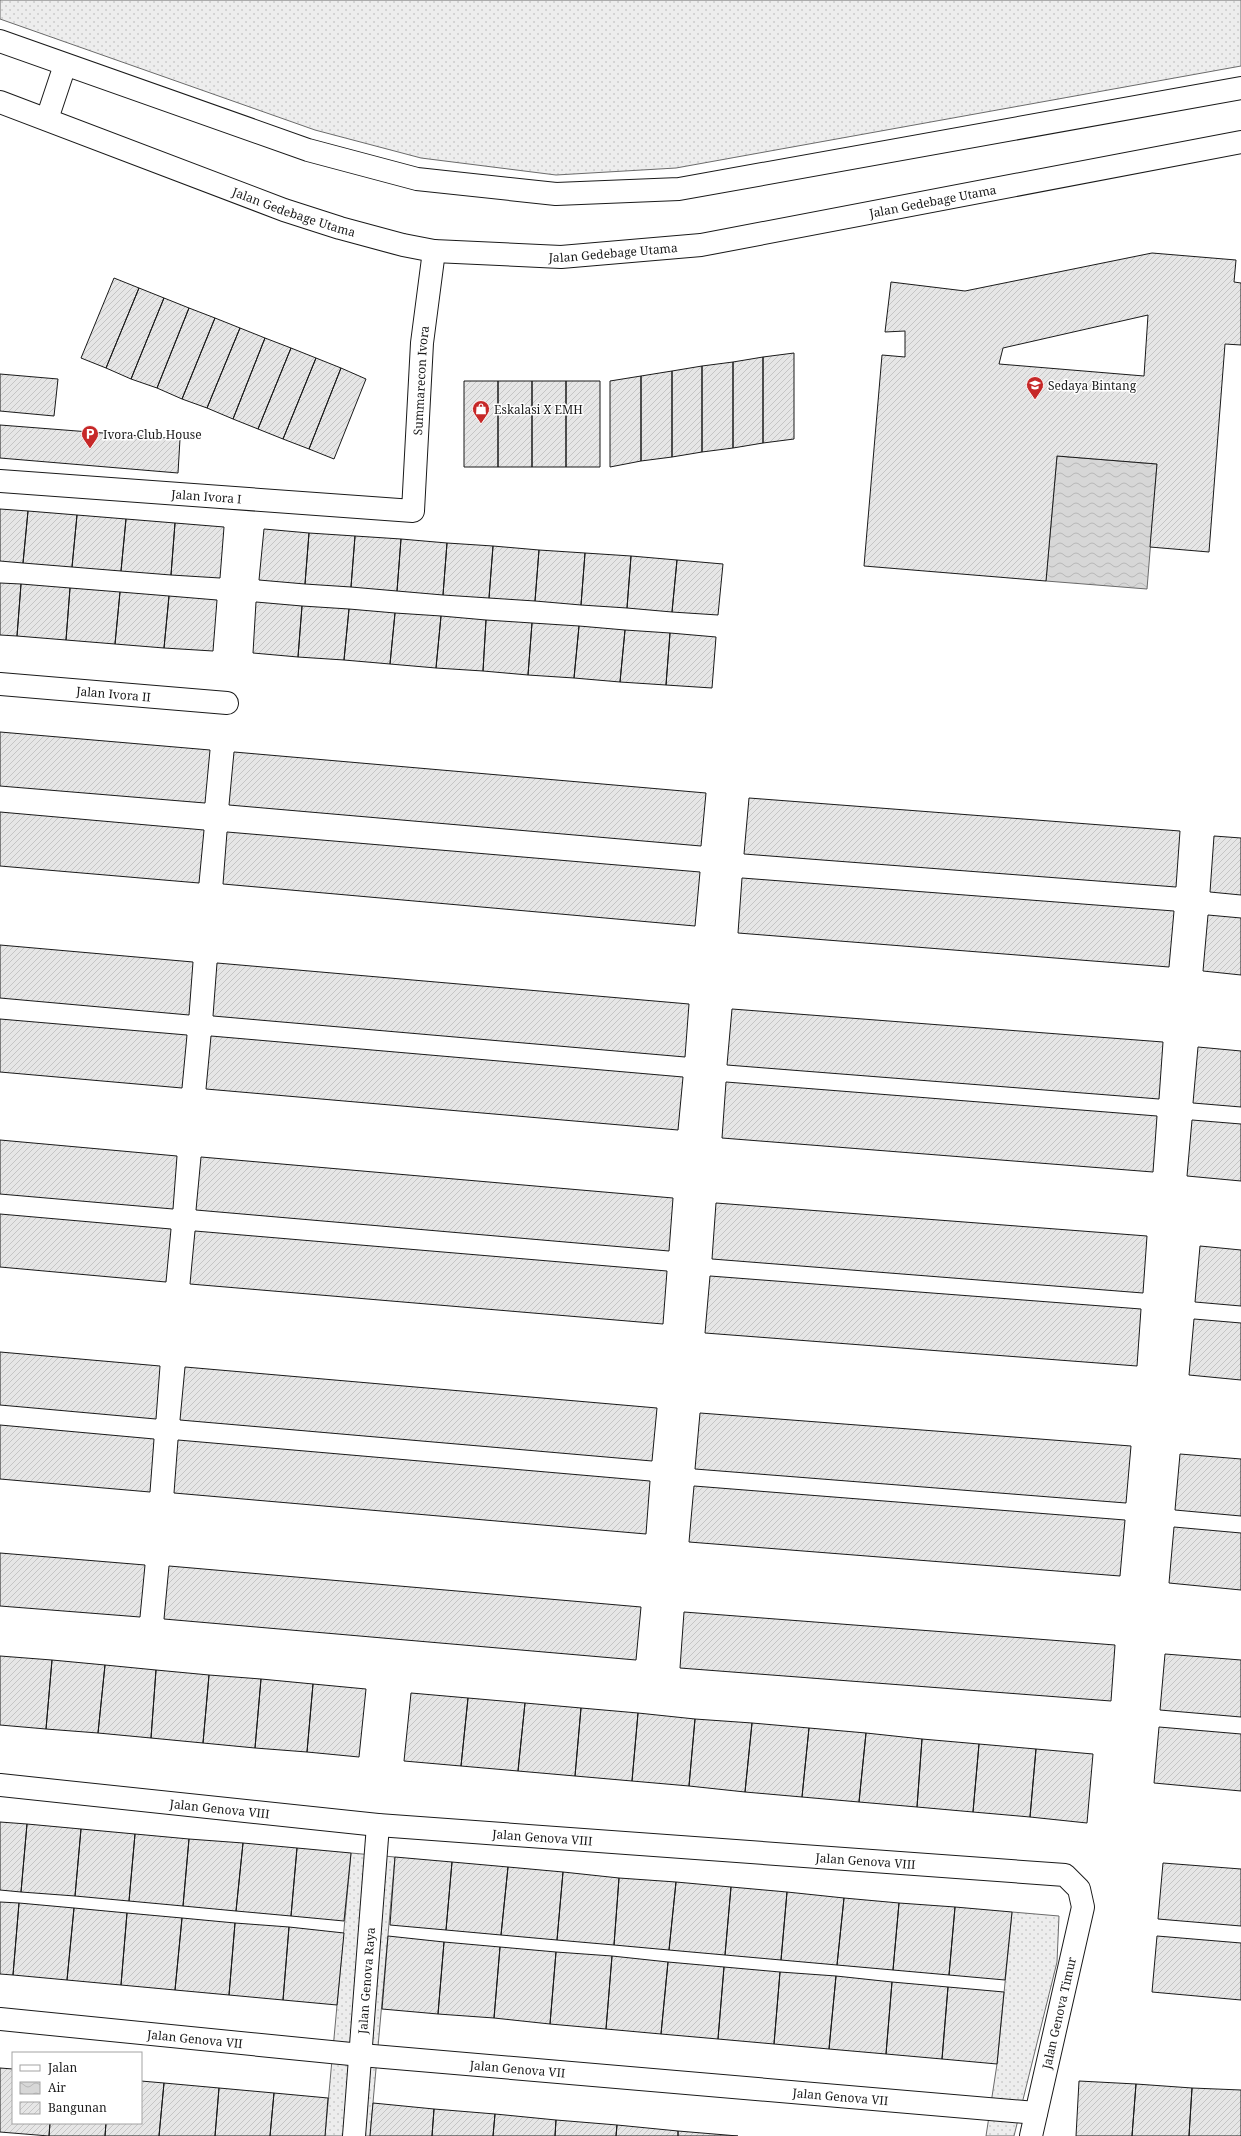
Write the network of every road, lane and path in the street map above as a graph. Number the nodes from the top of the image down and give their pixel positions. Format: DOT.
graph roads {
  1 [pos="0,41"];
  2 [pos="65,65"];
  3 [pos="1241,88"];
  4 [pos="0,102"];
  5 [pos="47,120"];
  6 [pos="1241,142"];
  7 [pos="434,251"];
  8 [pos="0,481"];
  9 [pos="413,510"];
  10 [pos="0,684"];
  11 [pos="227,702"];
  12 [pos="0,1785"];
  13 [pos="378,1825"];
  14 [pos="1079,1889"];
  15 [pos="0,2019"];
  16 [pos="361,2055"];
  17 [pos="1036,2113"];
  18 [pos="354,2136"];
  19 [pos="1031,2136"];
  1 -- 2 [label="street"];
  2 -- 3 [label="street"];
  2 -- 5 [label="street"];
  4 -- 5 [label="street, Jalan Gedebage Utama"];
  5 -- 7 [label="street, Jalan Gedebage Utama"];
  6 -- 7 [label="street, Jalan Gedebage Utama"];
  7 -- 9 [label="street, Summarecon Ivora"];
  8 -- 9 [label="street, Jalan Ivora I"];
  10 -- 11 [label="street, Jalan Ivora II"];
  12 -- 13 [label="street, Jalan Genova VIII"];
  13 -- 14 [label="street, Jalan Genova VIII"];
  13 -- 16 [label="street, Jalan Genova Raya"];
  14 -- 17 [label="street, Jalan Genova Timur"];
  15 -- 16 [label="street, Jalan Genova VII"];
  16 -- 17 [label="street, Jalan Genova VII"];
  16 -- 18 [label="street, Jalan Genova Raya"];
  17 -- 19 [label="street, Jalan Genova Timur"];
}
